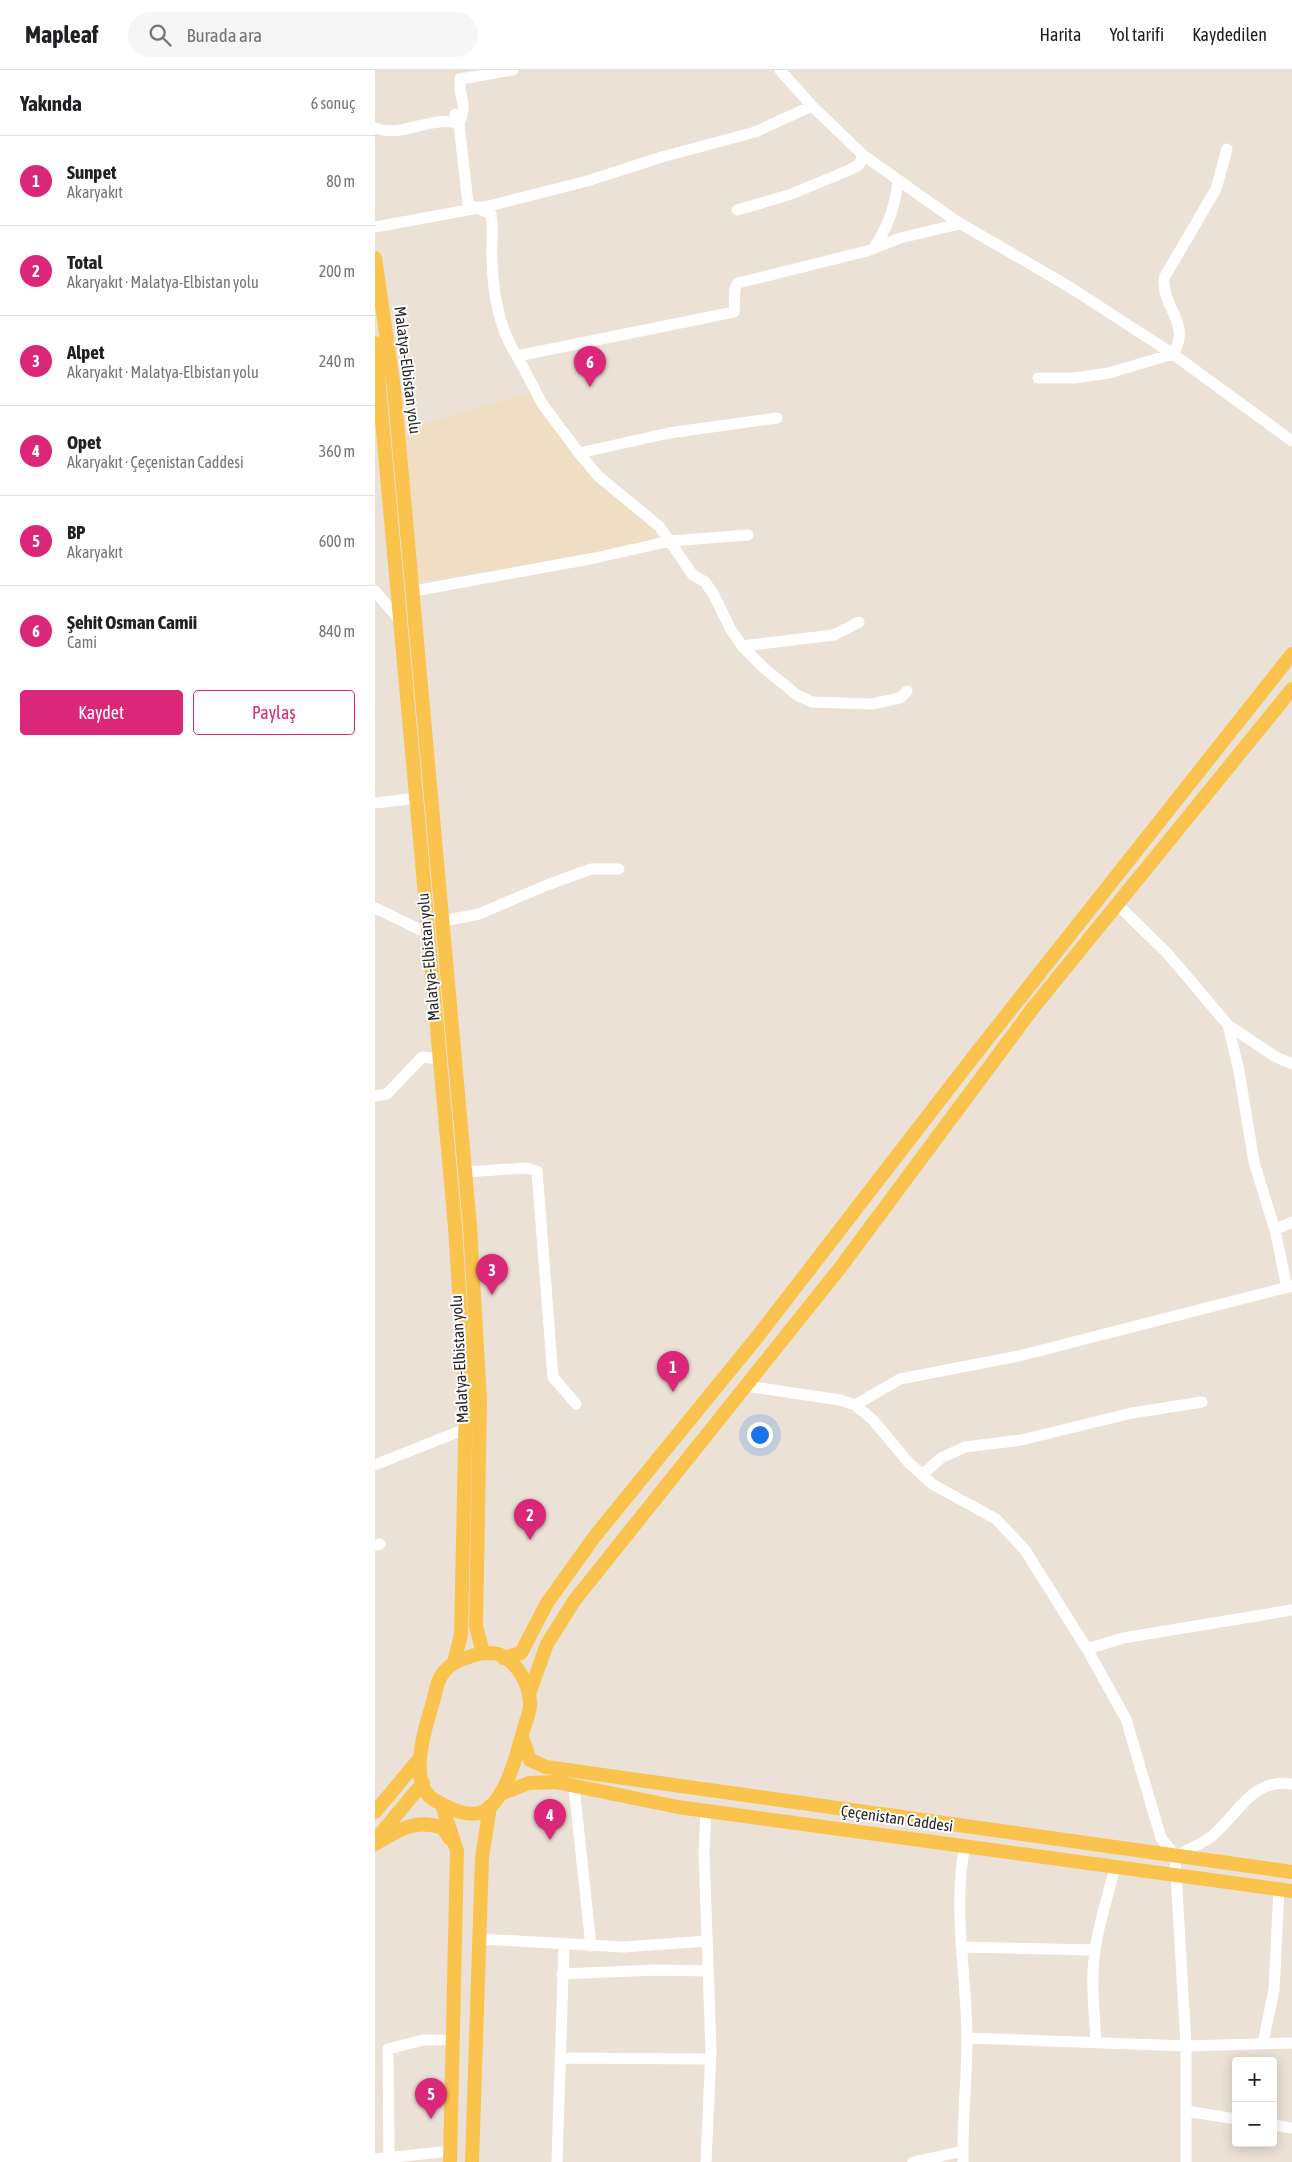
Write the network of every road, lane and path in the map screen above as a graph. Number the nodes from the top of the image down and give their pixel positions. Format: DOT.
graph roads {
  1 [pos="513,70"];
  2 [pos="780,70"];
  3 [pos="795,70"];
  4 [pos="811,106"];
  5 [pos="457,119"];
  6 [pos="375,128"];
  7 [pos="1227,149"];
  8 [pos="863,155"];
  9 [pos="898,180"];
  10 [pos="473,208"];
  11 [pos="737,210"];
  12 [pos="955,221"];
  13 [pos="375,227"];
  14 [pos="874,248"];
  15 [pos="375,258"];
  16 [pos="375,343"];
  17 [pos="1173,354"];
  18 [pos="517,356"];
  19 [pos="1038,378"];
  20 [pos="777,418"];
  21 [pos="380,433"];
  22 [pos="1292,441"];
  23 [pos="579,454"];
  24 [pos="748,535"];
  25 [pos="670,541"];
  26 [pos="375,590"];
  27 [pos="414,591"];
  28 [pos="401,622"];
  29 [pos="859,622"];
  30 [pos="743,646"];
  31 [pos="1292,654"];
  32 [pos="1292,689"];
  33 [pos="907,691"];
  34 [pos="417,798"];
  35 [pos="375,803"];
  36 [pos="619,869"];
  37 [pos="1118,905"];
  38 [pos="375,908"];
  39 [pos="443,922"];
  40 [pos="429,934"];
  41 [pos="1228,1025"];
  42 [pos="440,1059"];
  43 [pos="1292,1064"];
  44 [pos="375,1096"];
  45 [pos="465,1172"];
  46 [pos="1292,1222"];
  47 [pos="1275,1230"];
  48 [pos="1290,1287"];
  49 [pos="746,1386"];
  50 [pos="1202,1402"];
  51 [pos="577,1404"];
  52 [pos="855,1405"];
  53 [pos="465,1429"];
  54 [pos="375,1466"];
  55 [pos="922,1475"];
  56 [pos="1292,1610"];
  57 [pos="1087,1649"];
  58 [pos="483,1653"];
  59 [pos="503,1658"];
  60 [pos="454,1662"];
  61 [pos="529,1694"];
  62 [pos="522,1737"];
  63 [pos="420,1758"];
  64 [pos="423,1783"];
  65 [pos="1292,1784"];
  66 [pos="574,1787"];
  67 [pos="500,1794"];
  68 [pos="442,1805"];
  69 [pos="490,1806"];
  70 [pos="706,1810"];
  71 [pos="375,1812"];
  72 [pos="375,1842"];
  73 [pos="965,1845"];
  74 [pos="457,1851"];
  75 [pos="1175,1856"];
  76 [pos="1115,1868"];
  77 [pos="1292,1872"];
  78 [pos="1177,1876"];
  79 [pos="1285,1890"];
  80 [pos="479,1939"];
  81 [pos="707,1941"];
  82 [pos="564,1945"];
  83 [pos="591,1946"];
  84 [pos="961,1947"];
  85 [pos="1095,1950"];
  86 [pos="708,1972"];
  87 [pos="562,1974"];
  88 [pos="967,2038"];
  89 [pos="453,2040"];
  90 [pos="1096,2042"];
  91 [pos="1263,2043"];
  92 [pos="1292,2043"];
  93 [pos="1186,2046"];
  94 [pos="388,2049"];
  95 [pos="375,2052"];
  96 [pos="560,2058"];
  97 [pos="710,2058"];
  98 [pos="381,2083"];
  99 [pos="1185,2112"];
  100 [pos="1232,2118"];
  101 [pos="1277,2126"];
  102 [pos="1292,2128"];
  103 [pos="963,2156"];
  104 [pos="450,2157"];
  105 [pos="389,2158"];
  106 [pos="375,2159"];
  107 [pos="472,2162"];
  108 [pos="557,2162"];
  109 [pos="706,2162"];
  110 [pos="913,2162"];
  111 [pos="1186,2162"];
  1 -- 5 [label="street"];
  2 -- 3 [label="street"];
  2 -- 4 [label="street"];
  4 -- 8 [label="street"];
  4 -- 10 [label="street"];
  5 -- 6 [label="street"];
  5 -- 10 [label="street"];
  7 -- 17 [label="street"];
  8 -- 9 [label="street"];
  8 -- 11 [label="street"];
  9 -- 12 [label="street"];
  9 -- 14 [label="street"];
  10 -- 13 [label="street"];
  10 -- 18 [label="street"];
  12 -- 14 [label="street"];
  12 -- 17 [label="street"];
  14 -- 18 [label="street"];
  15 -- 27 [label="main road, Malatya-Elbistan yolu"];
  16 -- 21 [label="main road, Malatya-Elbistan yolu"];
  17 -- 19 [label="street"];
  17 -- 22 [label="street"];
  18 -- 23 [label="street"];
  20 -- 23 [label="street"];
  21 -- 28 [label="main road, Malatya-Elbistan yolu"];
  23 -- 25 [label="street"];
  24 -- 25 [label="street"];
  25 -- 27 [label="street"];
  25 -- 30 [label="street"];
  26 -- 28 [label="street"];
  27 -- 39 [label="main road, Malatya-Elbistan yolu"];
  28 -- 34 [label="main road, Malatya-Elbistan yolu"];
  29 -- 30 [label="street"];
  30 -- 33 [label="street"];
  31 -- 59 [label="main road"];
  32 -- 37 [label="main road"];
  34 -- 35 [label="street"];
  34 -- 40 [label="main road, Malatya-Elbistan yolu"];
  36 -- 39 [label="street"];
  37 -- 41 [label="street"];
  37 -- 49 [label="main road"];
  38 -- 40 [label="street"];
  39 -- 45 [label="main road, Malatya-Elbistan yolu"];
  40 -- 42 [label="main road, Malatya-Elbistan yolu"];
  41 -- 43 [label="street"];
  41 -- 47 [label="street"];
  42 -- 44 [label="street"];
  42 -- 53 [label="main road, Malatya-Elbistan yolu"];
  45 -- 51 [label="street"];
  45 -- 58 [label="main road, Malatya-Elbistan yolu"];
  46 -- 47 [label="street"];
  47 -- 48 [label="street"];
  48 -- 52 [label="street"];
  49 -- 52 [label="street"];
  49 -- 61 [label="main road"];
  50 -- 55 [label="street"];
  52 -- 55 [label="street"];
  53 -- 54 [label="street"];
  53 -- 60 [label="main road, Malatya-Elbistan yolu"];
  55 -- 57 [label="street"];
  56 -- 57 [label="street"];
  57 -- 75 [label="street"];
  58 -- 59 [label="main road"];
  58 -- 60 [label="main road"];
  59 -- 61 [label="main road"];
  60 -- 63 [label="main road"];
  61 -- 62 [label="main road"];
  62 -- 67 [label="main road"];
  62 -- 75 [label="main road, Çeçenistan Caddesi"];
  63 -- 64 [label="main road"];
  63 -- 71 [label="main road"];
  64 -- 68 [label="main road"];
  64 -- 72 [label="main road"];
  65 -- 75 [label="street"];
  66 -- 67 [label="main road, Çeçenistan Caddesi"];
  66 -- 70 [label="main road, Çeçenistan Caddesi"];
  66 -- 83 [label="street"];
  67 -- 69 [label="main road"];
  68 -- 69 [label="main road"];
  68 -- 74 [label="main road"];
  69 -- 80 [label="main road"];
  70 -- 73 [label="main road, Çeçenistan Caddesi"];
  70 -- 81 [label="street"];
  72 -- 74 [label="main road"];
  73 -- 76 [label="main road, Çeçenistan Caddesi"];
  73 -- 84 [label="street"];
  74 -- 89 [label="main road"];
  75 -- 77 [label="main road, Çeçenistan Caddesi"];
  75 -- 78 [label="street"];
  76 -- 78 [label="main road, Çeçenistan Caddesi"];
  76 -- 85 [label="street"];
  78 -- 79 [label="main road, Çeçenistan Caddesi"];
  78 -- 93 [label="street"];
  79 -- 91 [label="street"];
  80 -- 82 [label="street"];
  80 -- 107 [label="main road"];
  81 -- 83 [label="street"];
  81 -- 86 [label="street"];
  82 -- 83 [label="street"];
  82 -- 87 [label="street"];
  84 -- 85 [label="street"];
  84 -- 88 [label="street"];
  85 -- 90 [label="street"];
  86 -- 87 [label="street"];
  86 -- 97 [label="street"];
  87 -- 96 [label="street"];
  88 -- 90 [label="street"];
  88 -- 103 [label="street"];
  89 -- 94 [label="street"];
  89 -- 104 [label="main road"];
  90 -- 93 [label="street"];
  91 -- 92 [label="street"];
  91 -- 93 [label="street"];
  93 -- 99 [label="street"];
  94 -- 95 [label="street"];
  94 -- 98 [label="street"];
  96 -- 97 [label="street"];
  96 -- 108 [label="street"];
  97 -- 109 [label="street"];
  98 -- 105 [label="street"];
  99 -- 100 [label="street"];
  99 -- 111 [label="street"];
  101 -- 102 [label="street"];
  103 -- 110 [label="street"];
  104 -- 105 [label="street"];
  105 -- 106 [label="street"];
}
